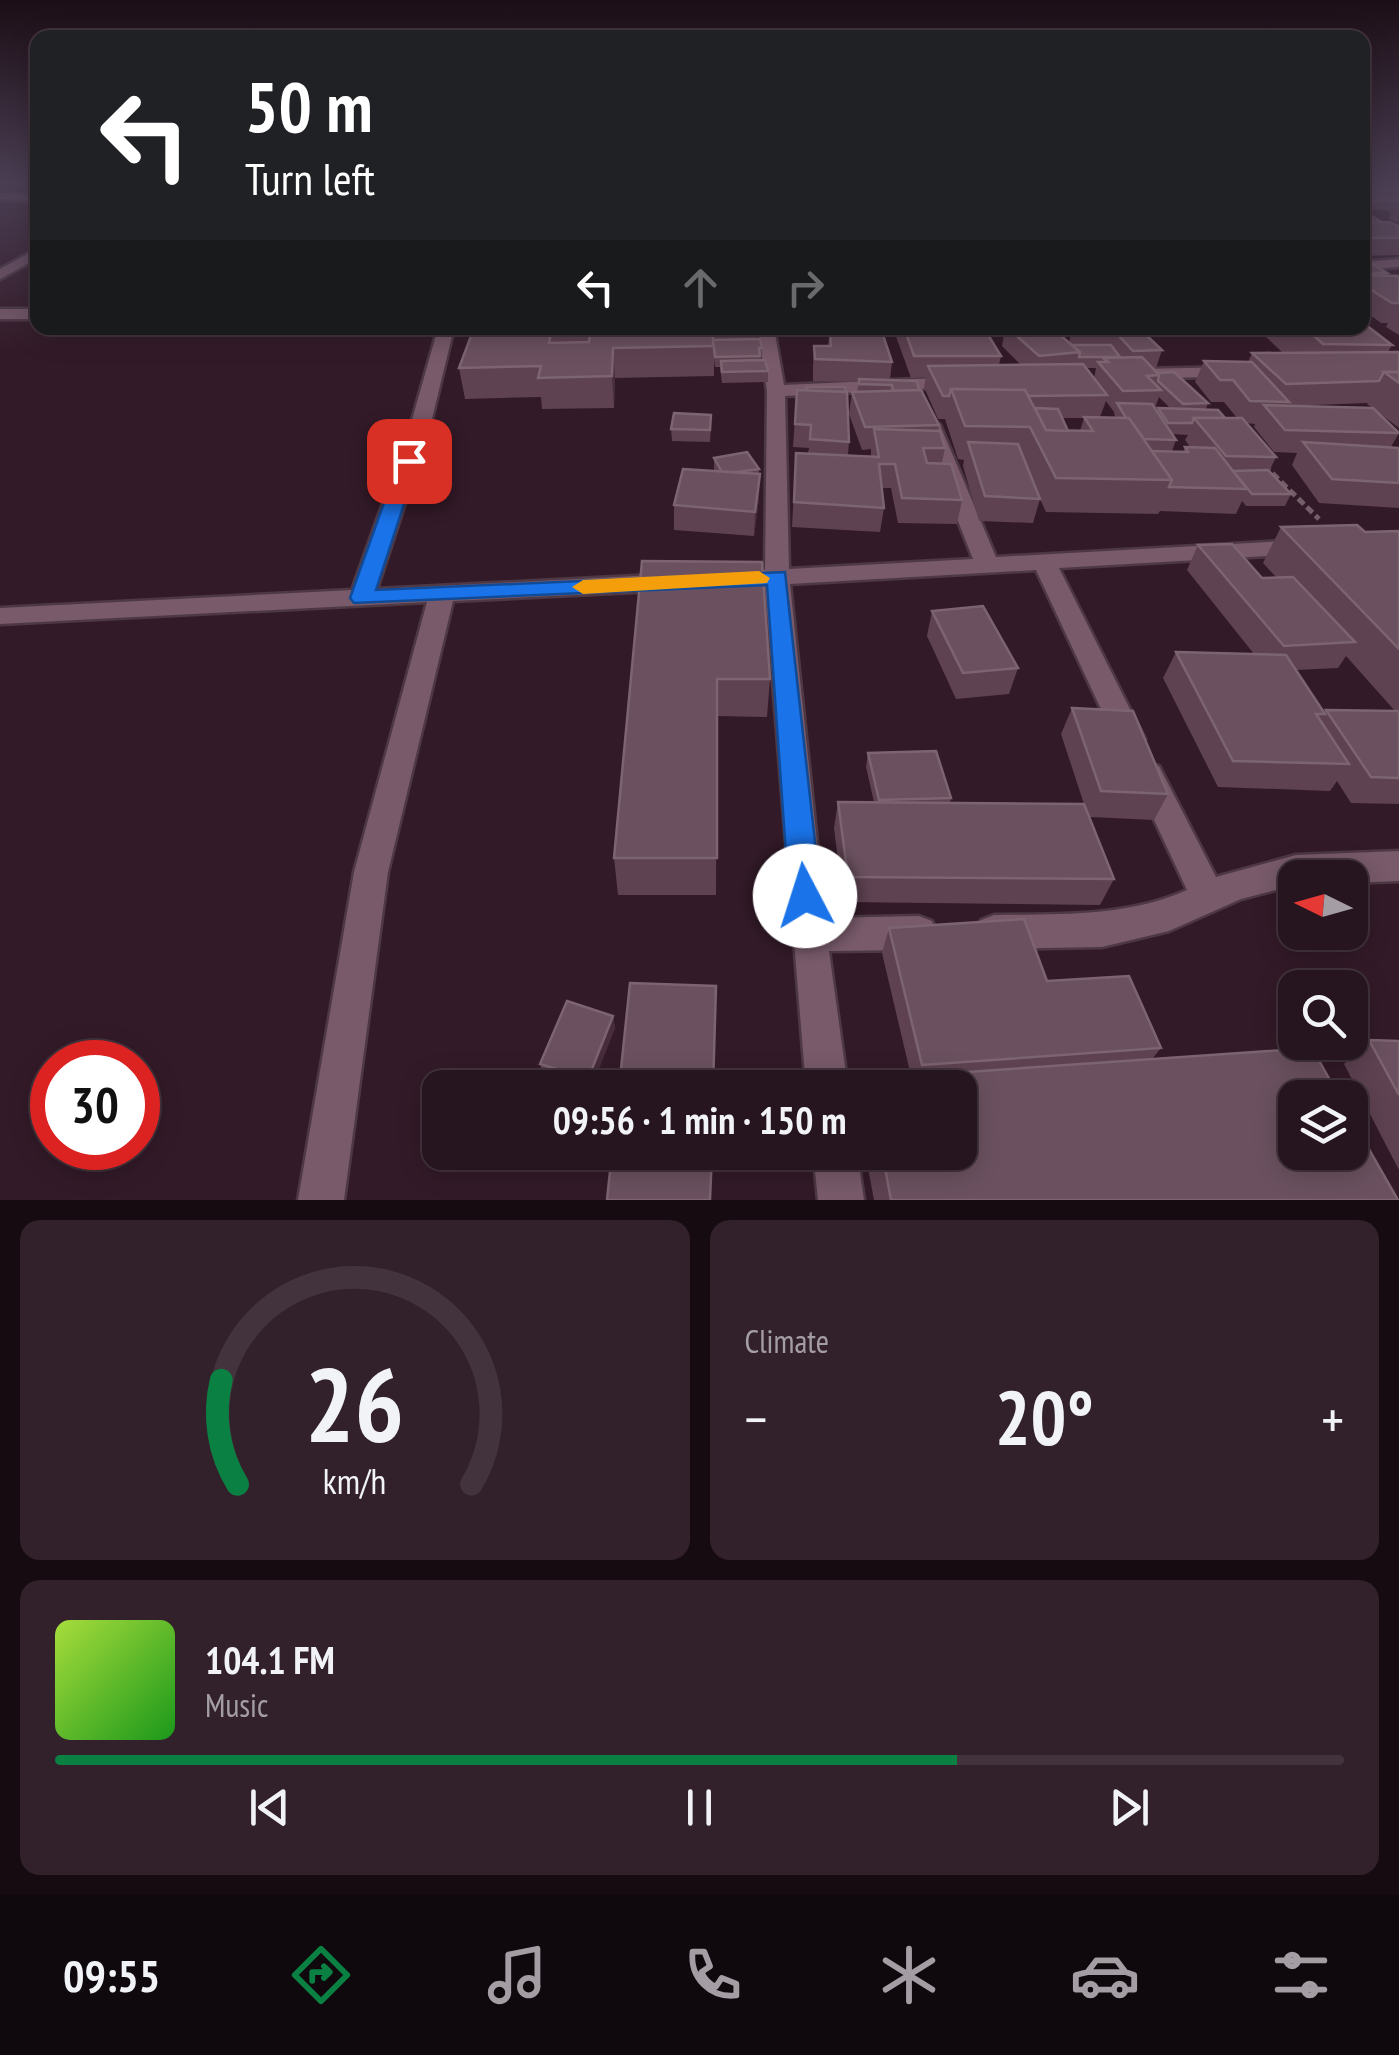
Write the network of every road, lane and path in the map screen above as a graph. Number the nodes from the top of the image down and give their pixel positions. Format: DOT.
graph roads {
  1 [pos="30,257"];
  2 [pos="1399,264"];
  3 [pos="1370,266"];
  4 [pos="0,275"];
  5 [pos="0,314"];
  6 [pos="30,314"];
  7 [pos="444,335"];
  8 [pos="767,335"];
  9 [pos="1246,372"];
  10 [pos="1110,375"];
  11 [pos="974,381"];
  12 [pos="915,384"];
  13 [pos="776,390"];
  14 [pos="1251,452"];
  15 [pos="1346,545"];
  16 [pos="1042,560"];
  17 [pos="987,564"];
  18 [pos="777,577"];
  19 [pos="442,594"];
  20 [pos="362,598"];
  21 [pos="0,616"];
  22 [pos="1399,866"];
  23 [pos="1208,896"];
  24 [pos="809,936"];
  25 [pos="825,1070"];
  26 [pos="837,1170"];
  27 [pos="322,1200"];
  28 [pos="841,1200"];
  1 -- 4 [label="street"];
  2 -- 3 [label="street"];
  5 -- 6 [label="street"];
  7 -- 20 [label="street"];
  8 -- 13 [label="street"];
  9 -- 10 [label="street"];
  11 -- 12 [label="street"];
  12 -- 13 [label="street"];
  12 -- 17 [label="street"];
  13 -- 18 [label="street"];
  14 -- 15 [label="path"];
  15 -- 16 [label="street"];
  16 -- 17 [label="street"];
  16 -- 23 [label="street"];
  17 -- 18 [label="street"];
  18 -- 19 [label="street"];
  18 -- 24 [label="street"];
  19 -- 20 [label="street"];
  19 -- 27 [label="street"];
  20 -- 21 [label="street"];
  22 -- 23 [label="street"];
  23 -- 24 [label="street"];
  24 -- 25 [label="street"];
  26 -- 28 [label="street"];
}
